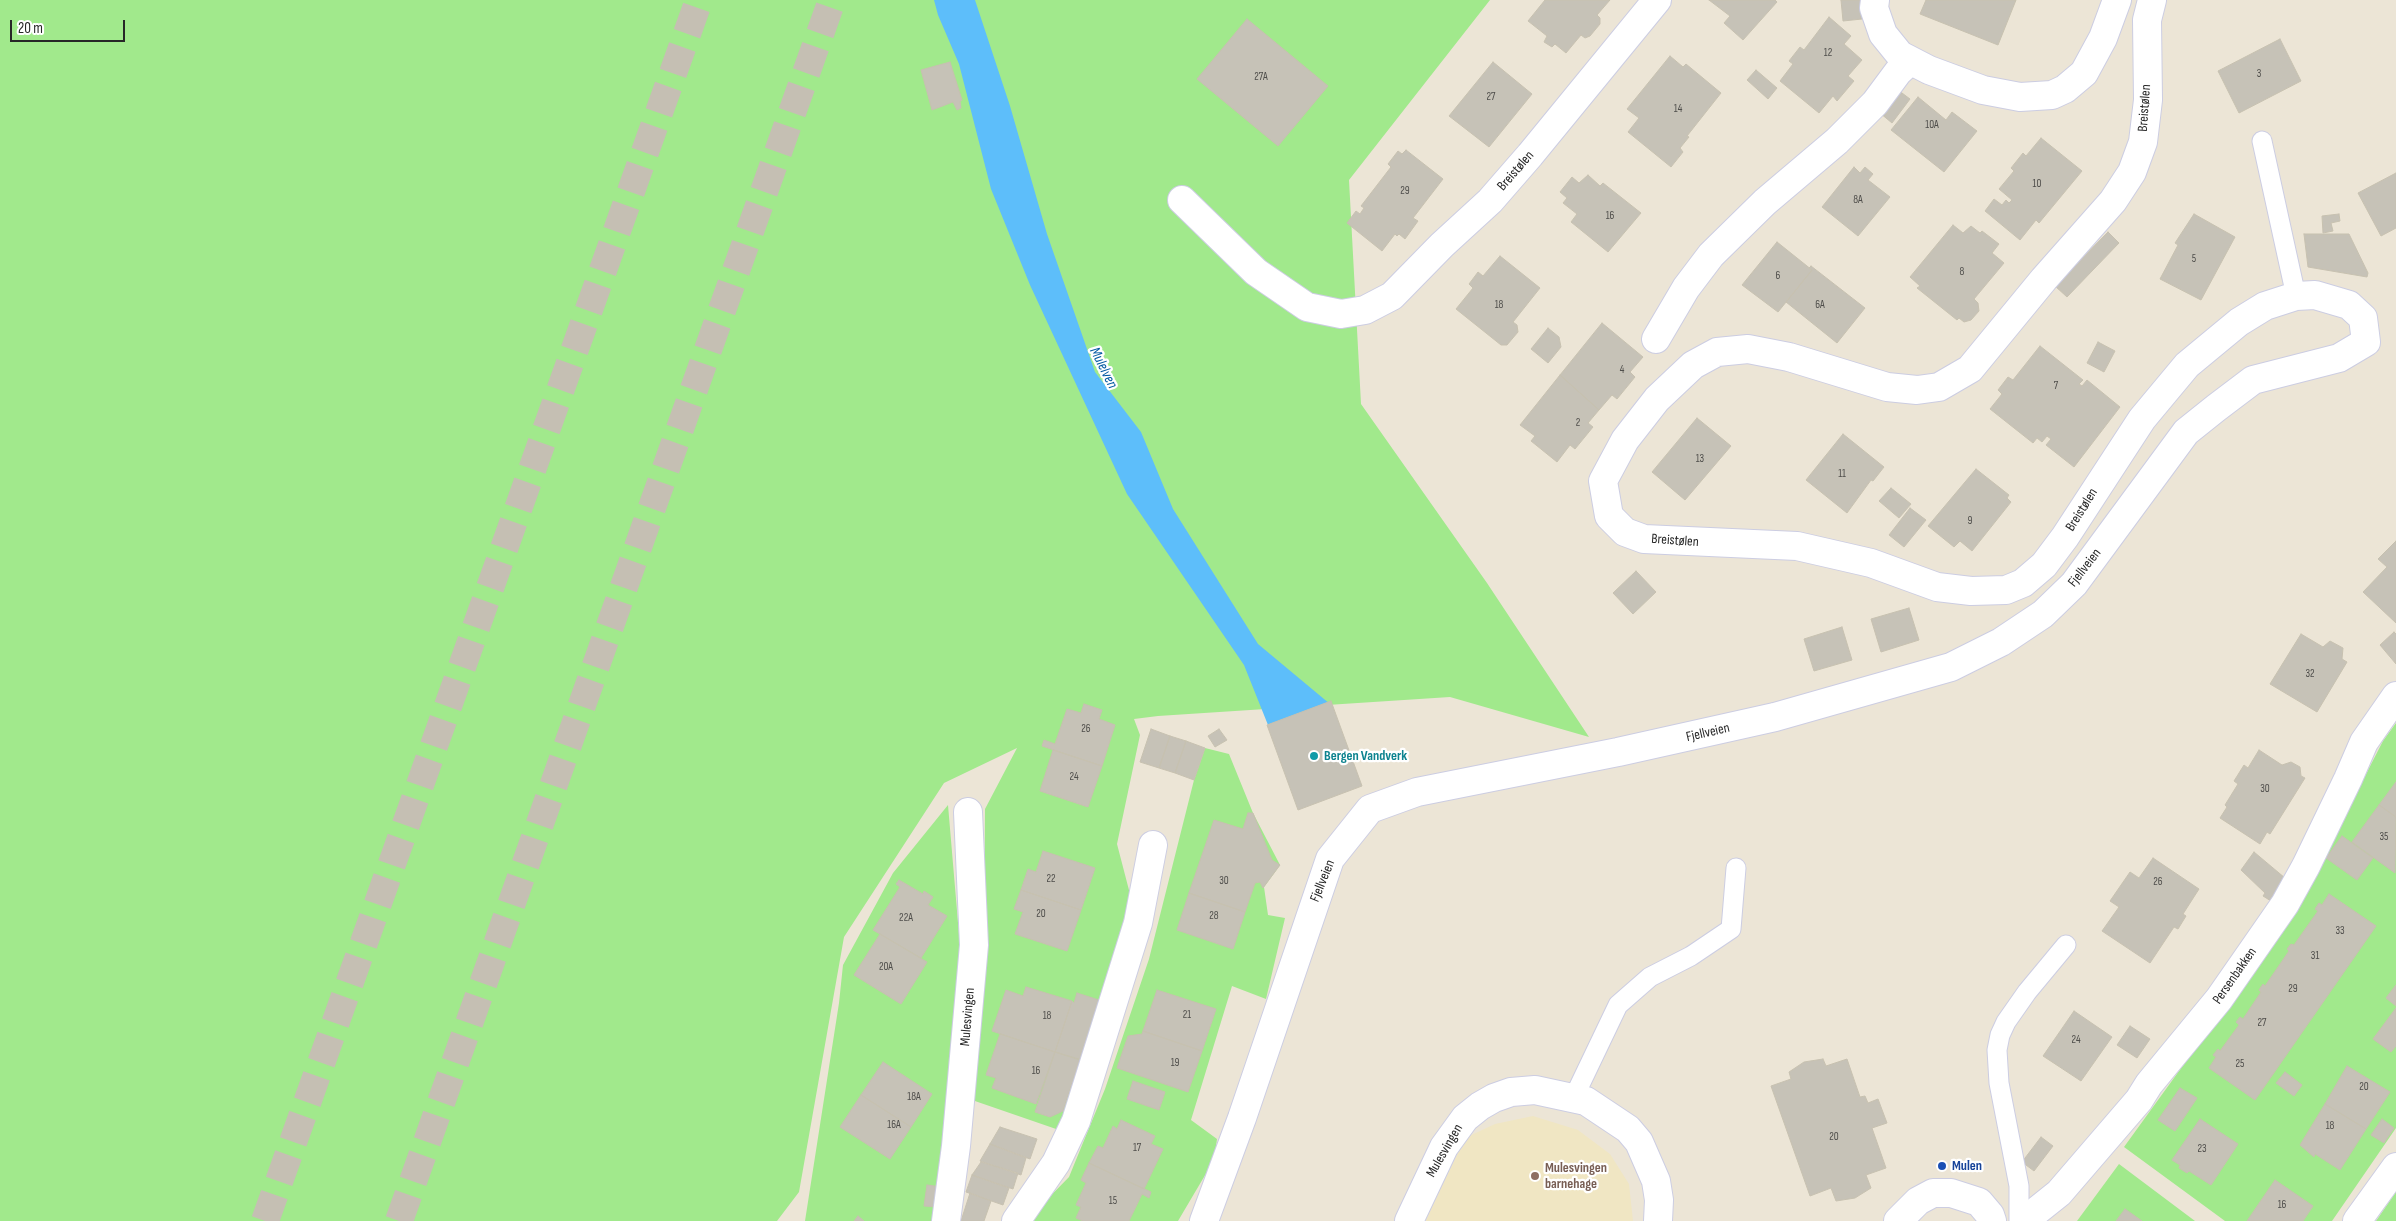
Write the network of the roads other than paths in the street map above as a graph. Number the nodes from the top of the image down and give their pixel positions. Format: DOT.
graph roads {
  1 [pos="1657,0"];
  2 [pos="1875,0"];
  3 [pos="2117,0"];
  4 [pos="2152,0"];
  5 [pos="1910,61"];
  6 [pos="2262,141"];
  7 [pos="1182,200"];
  8 [pos="2296,296"];
  9 [pos="1656,339"];
  10 [pos="2366,342"];
  11 [pos="2396,696"];
  12 [pos="968,812"];
  13 [pos="1153,845"];
  14 [pos="1736,868"];
  15 [pos="2066,945"];
  16 [pos="1574,1097"];
  17 [pos="2396,1167"];
  18 [pos="946,1221"];
  19 [pos="1016,1221"];
  20 [pos="1204,1221"];
  21 [pos="1409,1221"];
  22 [pos="1658,1221"];
  23 [pos="1898,1221"];
  24 [pos="1992,1221"];
  25 [pos="2018,1221"];
  26 [pos="2024,1221"];
  27 [pos="2357,1221"];
  1 -- 7 [label="street, Breistølen"];
  2 -- 5 [label="street"];
  3 -- 5 [label="street"];
  4 -- 8 [label="street, Breistølen"];
  5 -- 9 [label="street"];
  6 -- 8 [label="lane"];
  8 -- 10 [label="street, Breistølen"];
  10 -- 20 [label="street, Fjellveien"];
  11 -- 26 [label="street, Persenbakken"];
  12 -- 18 [label="street, Mulesvingen"];
  13 -- 19 [label="street"];
  14 -- 16 [label="lane"];
  15 -- 25 [label="lane"];
  16 -- 21 [label="street, Mulesvingen"];
  16 -- 22 [label="street, Mulesvingen"];
  17 -- 27 [label="street"];
  23 -- 24 [label="street"];
}
